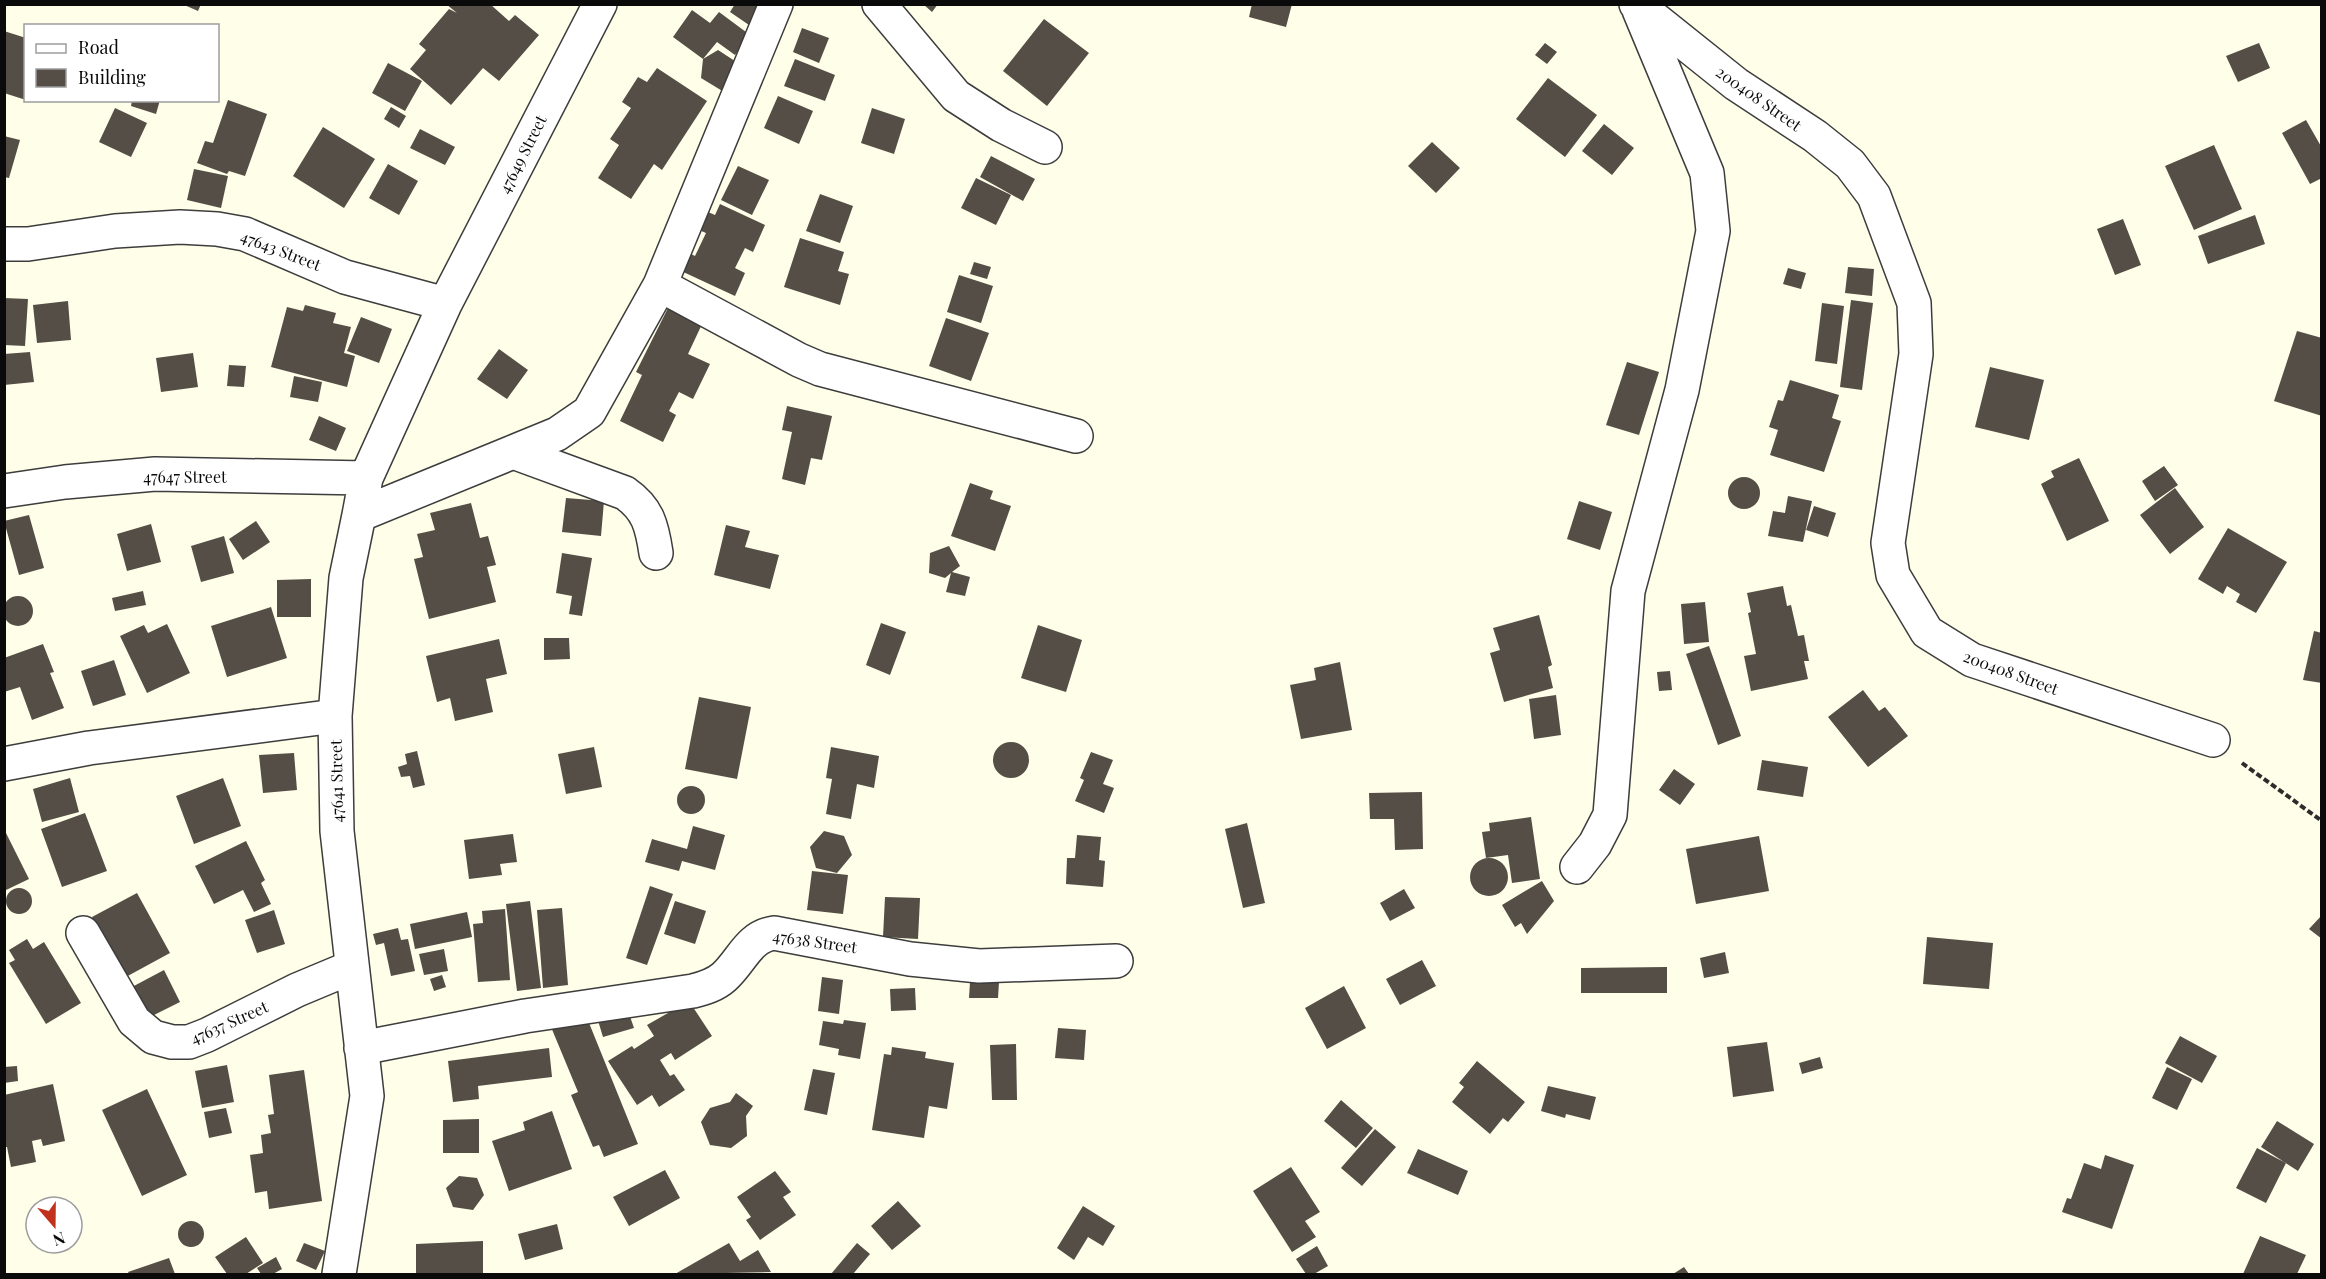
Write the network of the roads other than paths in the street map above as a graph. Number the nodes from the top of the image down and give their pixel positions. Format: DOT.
graph roads {
  1 [pos="600,4"];
  2 [pos="776,4"];
  3 [pos="879,4"];
  4 [pos="1637,5"];
  5 [pos="1045,147"];
  6 [pos="4,244"];
  7 [pos="660,285"];
  8 [pos="445,304"];
  9 [pos="1076,436"];
  10 [pos="513,452"];
  11 [pos="366,478"];
  12 [pos="4,491"];
  13 [pos="359,514"];
  14 [pos="656,553"];
  15 [pos="335,716"];
  16 [pos="2213,740"];
  17 [pos="4,764"];
  18 [pos="1577,867"];
  19 [pos="83,933"];
  20 [pos="1116,961"];
  21 [pos="352,967"];
  22 [pos="361,1048"];
  23 [pos="339,1275"];
  1 -- 8 [label="street, 47649 Street"];
  2 -- 7 [label="street"];
  3 -- 5 [label="street"];
  4 -- 16 [label="street, 200408 Street"];
  4 -- 18 [label="street, 200408 Street"];
  6 -- 8 [label="street, 47643 Street"];
  7 -- 9 [label="street"];
  7 -- 10 [label="street"];
  8 -- 11 [label="street, 47641 Street"];
  10 -- 13 [label="street"];
  10 -- 14 [label="street"];
  11 -- 12 [label="street, 47647 Street"];
  11 -- 13 [label="street, 47641 Street"];
  13 -- 15 [label="street, 47641 Street"];
  15 -- 17 [label="street"];
  15 -- 21 [label="street, 47641 Street"];
  19 -- 21 [label="street, 47637 Street"];
  20 -- 22 [label="street, 47638 Street"];
  21 -- 22 [label="street, 47641 Street"];
  22 -- 23 [label="street, 47641 Street"];
}
